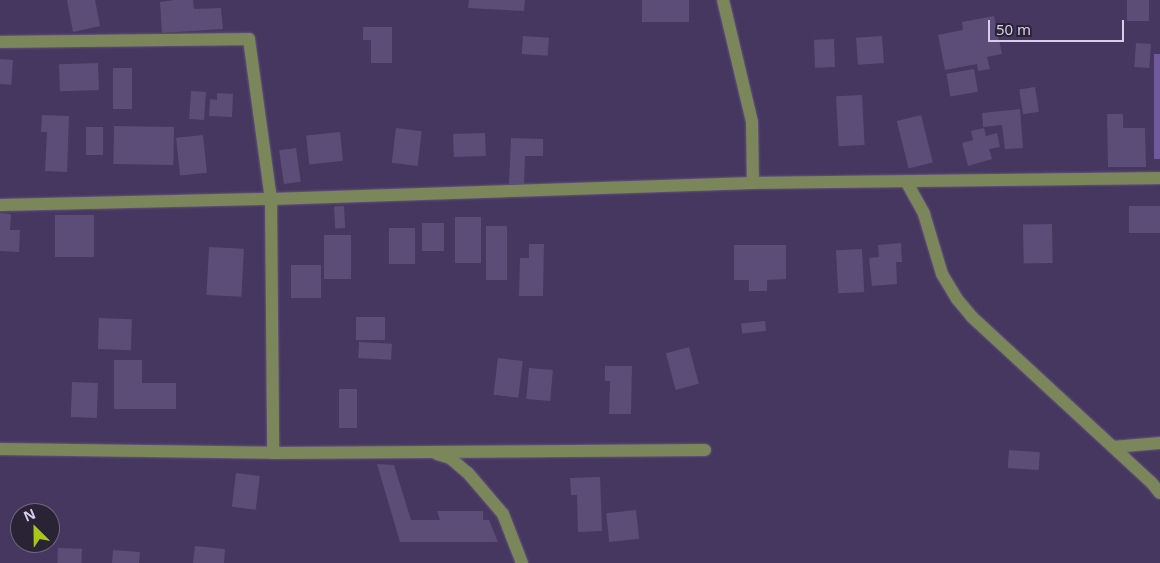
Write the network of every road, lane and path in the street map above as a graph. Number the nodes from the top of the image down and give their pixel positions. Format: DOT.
graph roads {
  1 [pos="723,0"];
  2 [pos="0,42"];
  3 [pos="1160,178"];
  4 [pos="906,181"];
  5 [pos="754,183"];
  6 [pos="271,199"];
  7 [pos="0,205"];
  8 [pos="1160,443"];
  9 [pos="1112,447"];
  10 [pos="0,449"];
  11 [pos="706,450"];
  12 [pos="428,452"];
  13 [pos="273,453"];
  14 [pos="1160,493"];
  15 [pos="522,563"];
  1 -- 5 [label="street"];
  2 -- 6 [label="street"];
  3 -- 4 [label="street"];
  4 -- 5 [label="street"];
  4 -- 9 [label="street"];
  5 -- 6 [label="street"];
  6 -- 7 [label="street"];
  6 -- 13 [label="street"];
  8 -- 9 [label="street"];
  9 -- 14 [label="street"];
  10 -- 13 [label="street"];
  11 -- 12 [label="street"];
  12 -- 13 [label="street"];
  12 -- 15 [label="street"];
}
